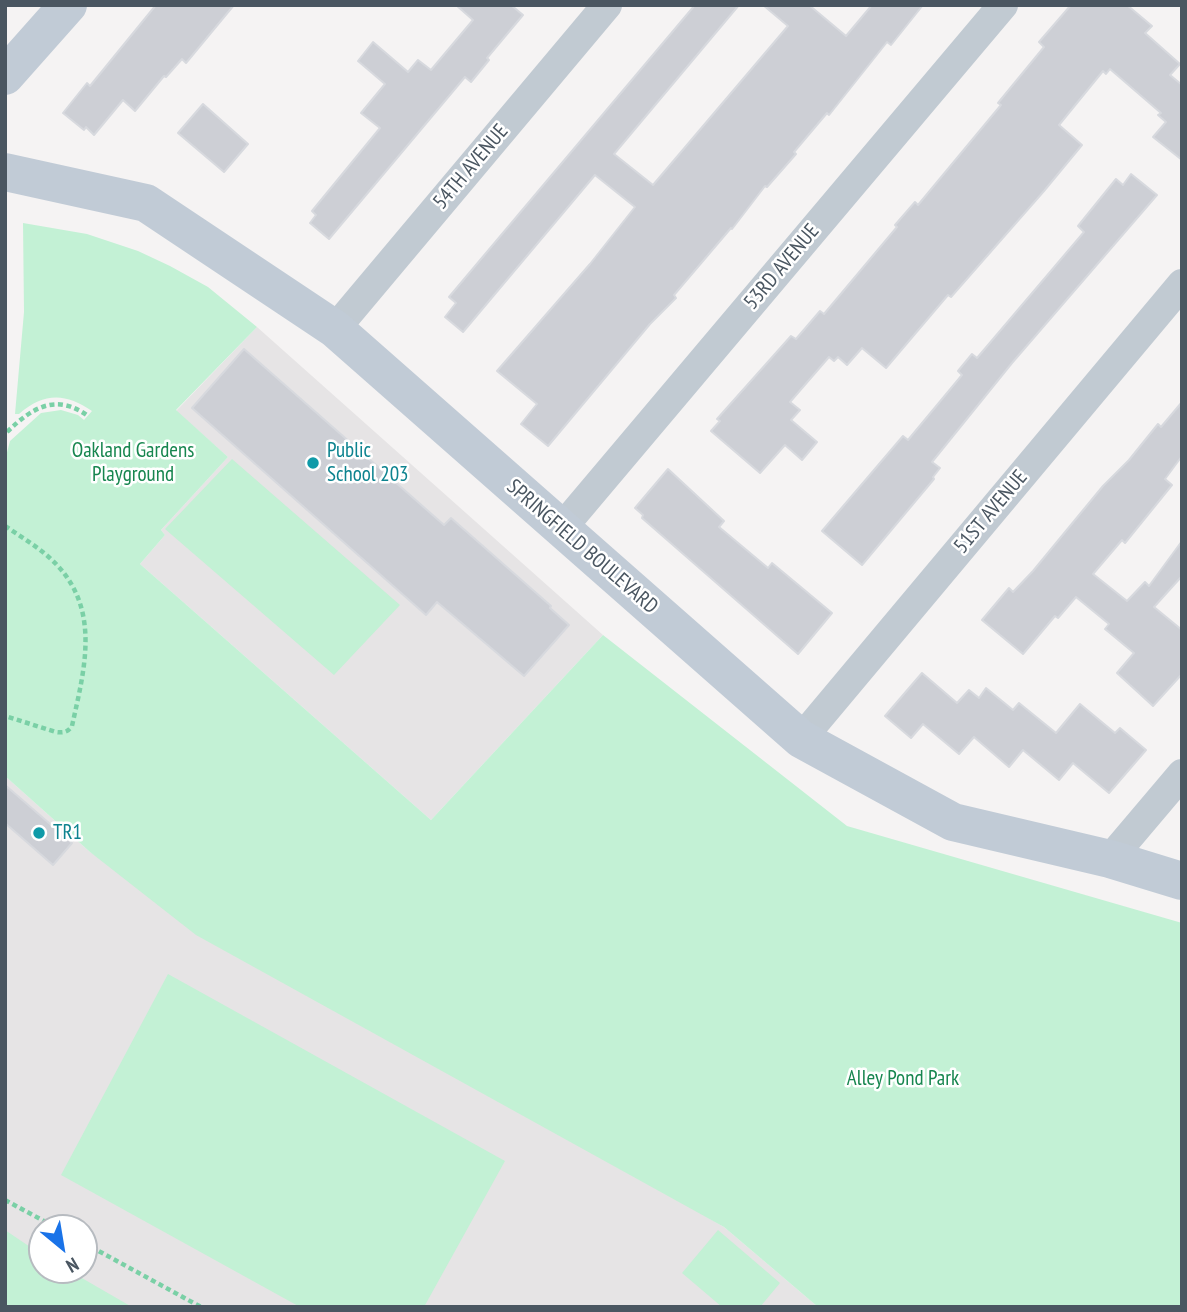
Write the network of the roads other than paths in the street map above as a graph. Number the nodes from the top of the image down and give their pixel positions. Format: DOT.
graph roads {
  1 [pos="68,5"];
  2 [pos="607,5"];
  3 [pos="1003,5"];
  4 [pos="5,76"];
  5 [pos="5,172"];
  6 [pos="1182,284"];
  7 [pos="335,329"];
  8 [pos="561,529"];
  9 [pos="801,740"];
  10 [pos="1182,774"];
  11 [pos="1110,859"];
  12 [pos="1182,881"];
  1 -- 4 [label="main road"];
  2 -- 7 [label="street, 54TH AVENUE"];
  3 -- 8 [label="street, 53RD AVENUE"];
  5 -- 7 [label="main road, SPRINGFIELD BOULEVARD"];
  6 -- 9 [label="street, 51ST AVENUE"];
  7 -- 8 [label="main road, SPRINGFIELD BOULEVARD"];
  8 -- 9 [label="main road, SPRINGFIELD BOULEVARD"];
  9 -- 11 [label="main road, SPRINGFIELD BOULEVARD"];
  10 -- 11 [label="street"];
  11 -- 12 [label="main road, SPRINGFIELD BOULEVARD"];
}
